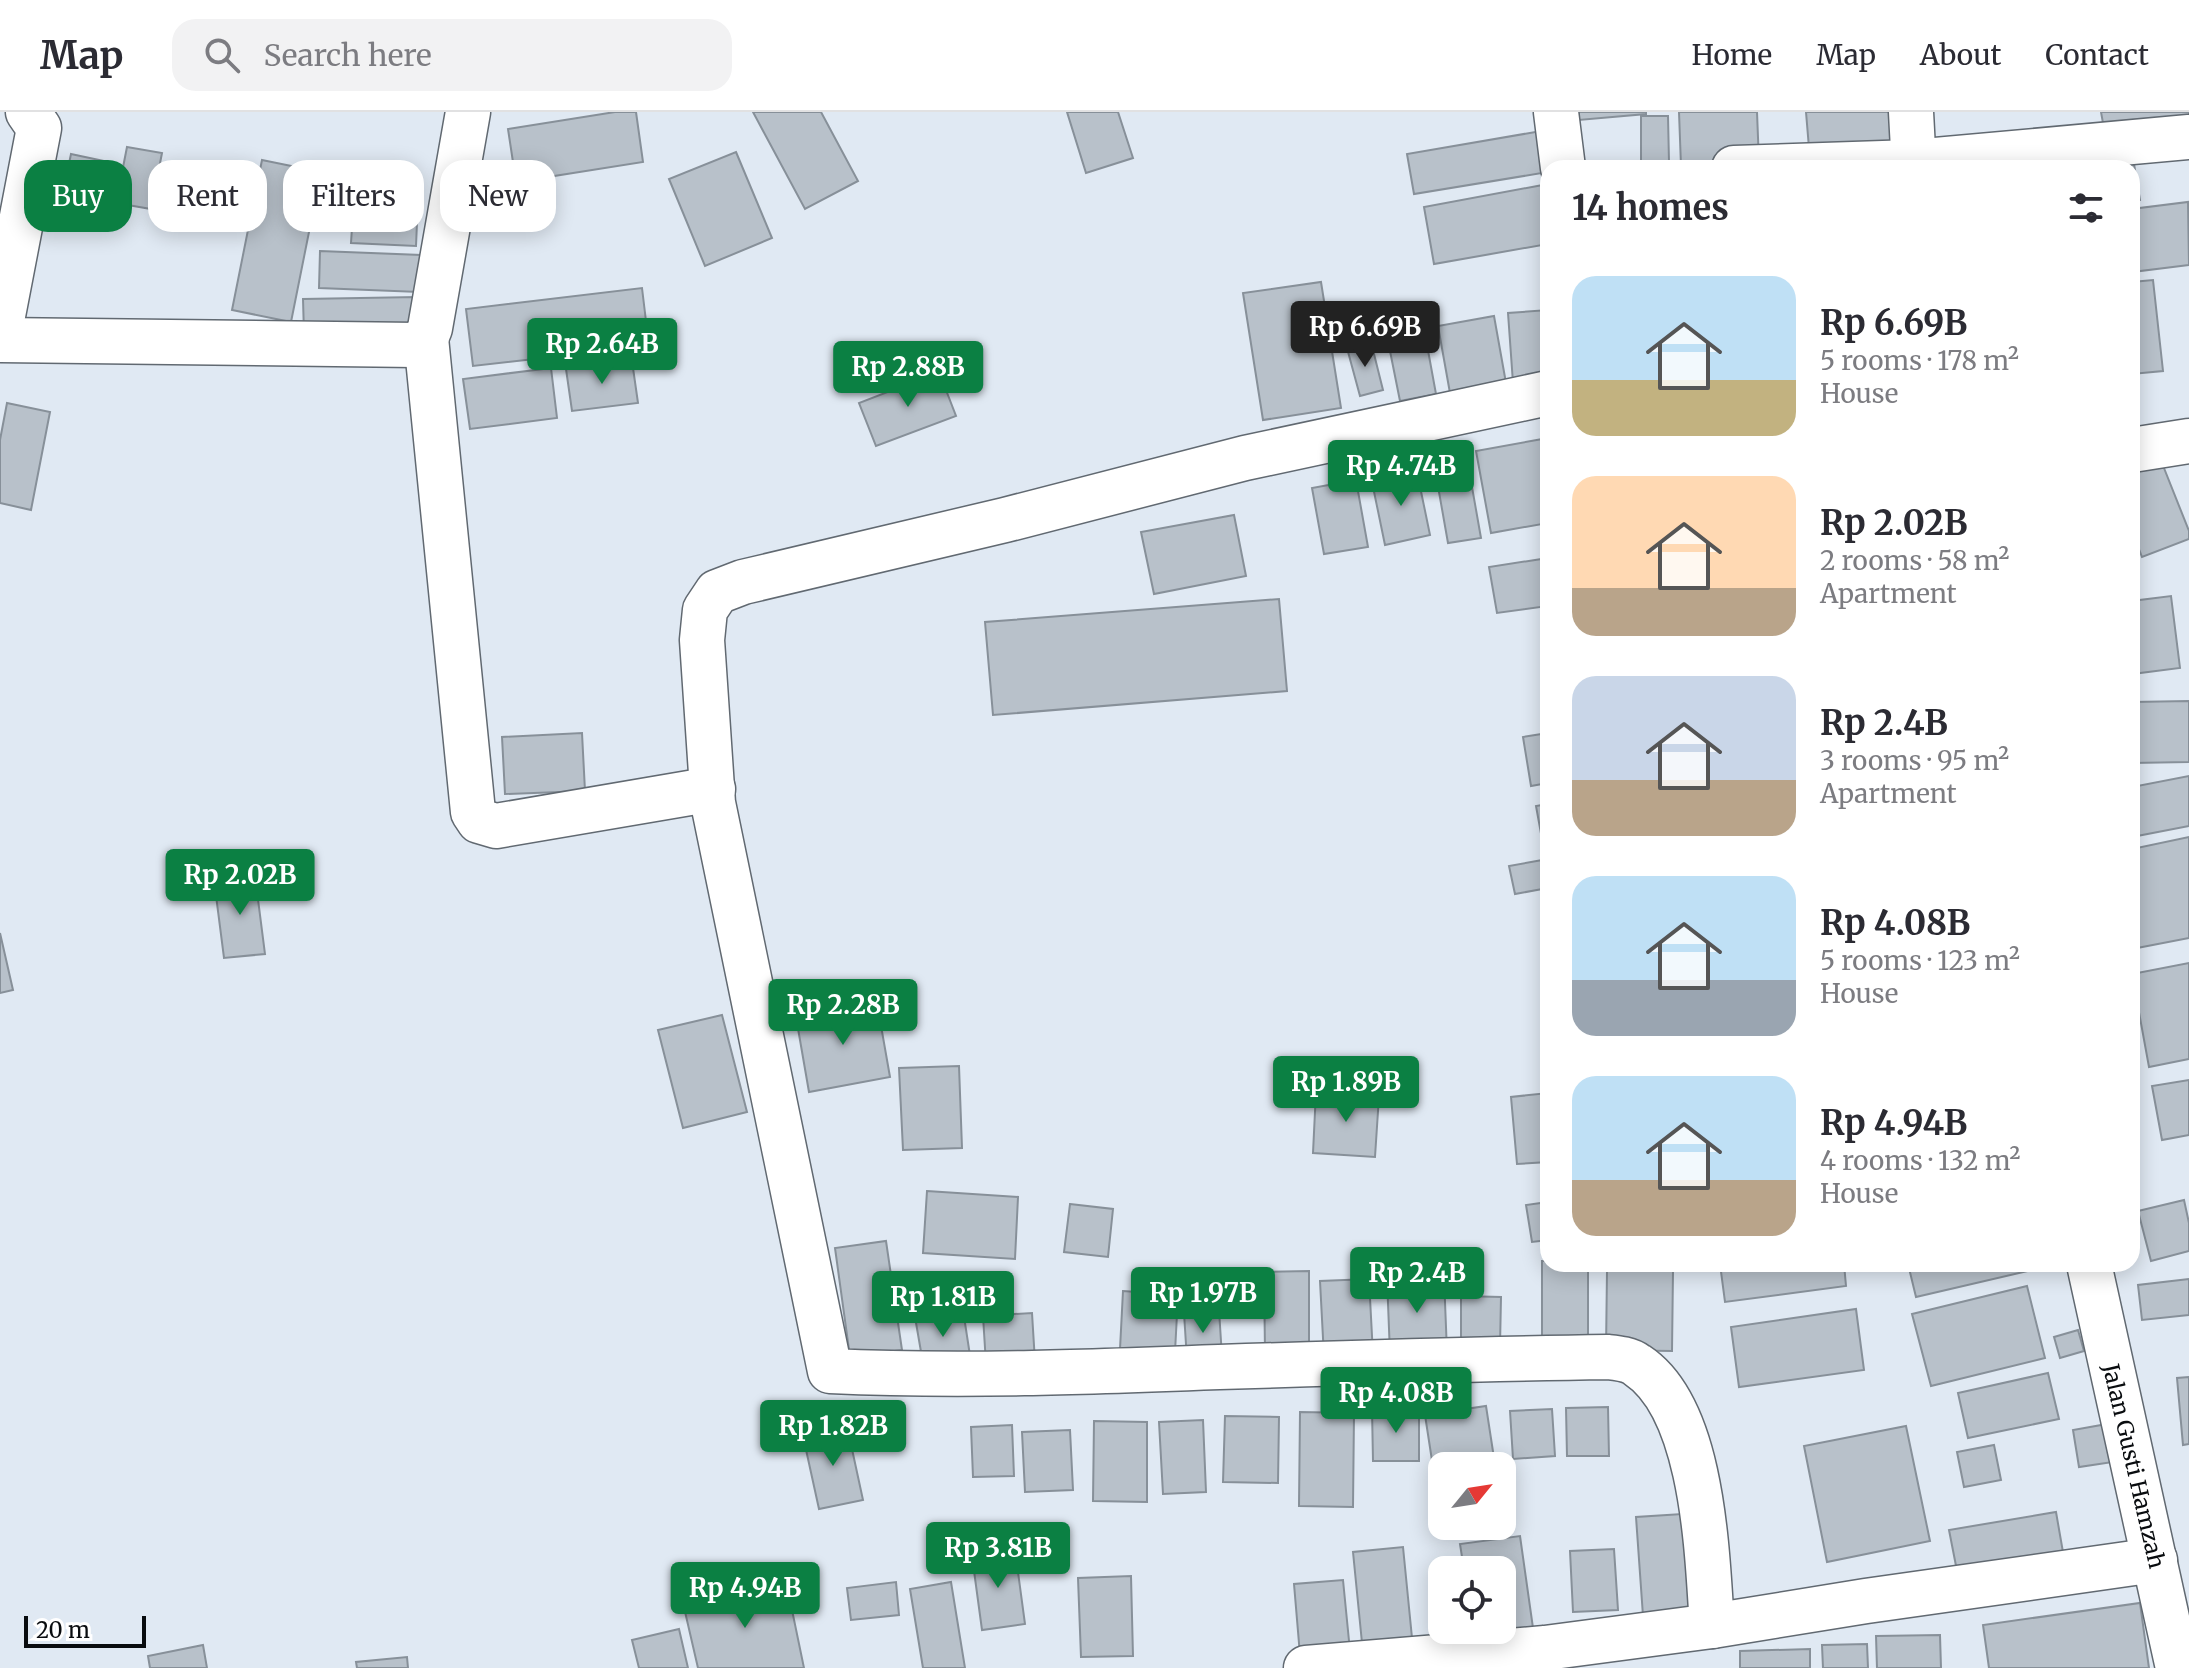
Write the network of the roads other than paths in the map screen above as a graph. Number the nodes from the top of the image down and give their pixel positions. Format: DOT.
graph roads {
  1 [pos="28,112"];
  2 [pos="468,112"];
  3 [pos="1556,112"];
  4 [pos="1911,112"];
  5 [pos="2189,137"];
  6 [pos="1562,160"];
  7 [pos="1914,160"];
  8 [pos="1963,160"];
  9 [pos="0,331"];
  10 [pos="426,338"];
  11 [pos="0,340"];
  12 [pos="1540,395"];
  13 [pos="2189,441"];
  14 [pos="2140,449"];
  15 [pos="713,789"];
  16 [pos="2091,1272"];
  17 [pos="2155,1560"];
  18 [pos="1712,1626"];
  19 [pos="1306,1668"];
  20 [pos="2178,1668"];
  1 -- 9 [label="street"];
  2 -- 10 [label="street"];
  3 -- 6 [label="street"];
  4 -- 7 [label="street"];
  5 -- 8 [label="street"];
  10 -- 11 [label="street"];
  10 -- 15 [label="street"];
  12 -- 15 [label="street"];
  13 -- 14 [label="street"];
  15 -- 18 [label="street"];
  16 -- 17 [label="street, Jalan Gusti Hamzah"];
  17 -- 18 [label="street"];
  17 -- 20 [label="street, Jalan Gusti Hamzah"];
  18 -- 19 [label="street"];
}
